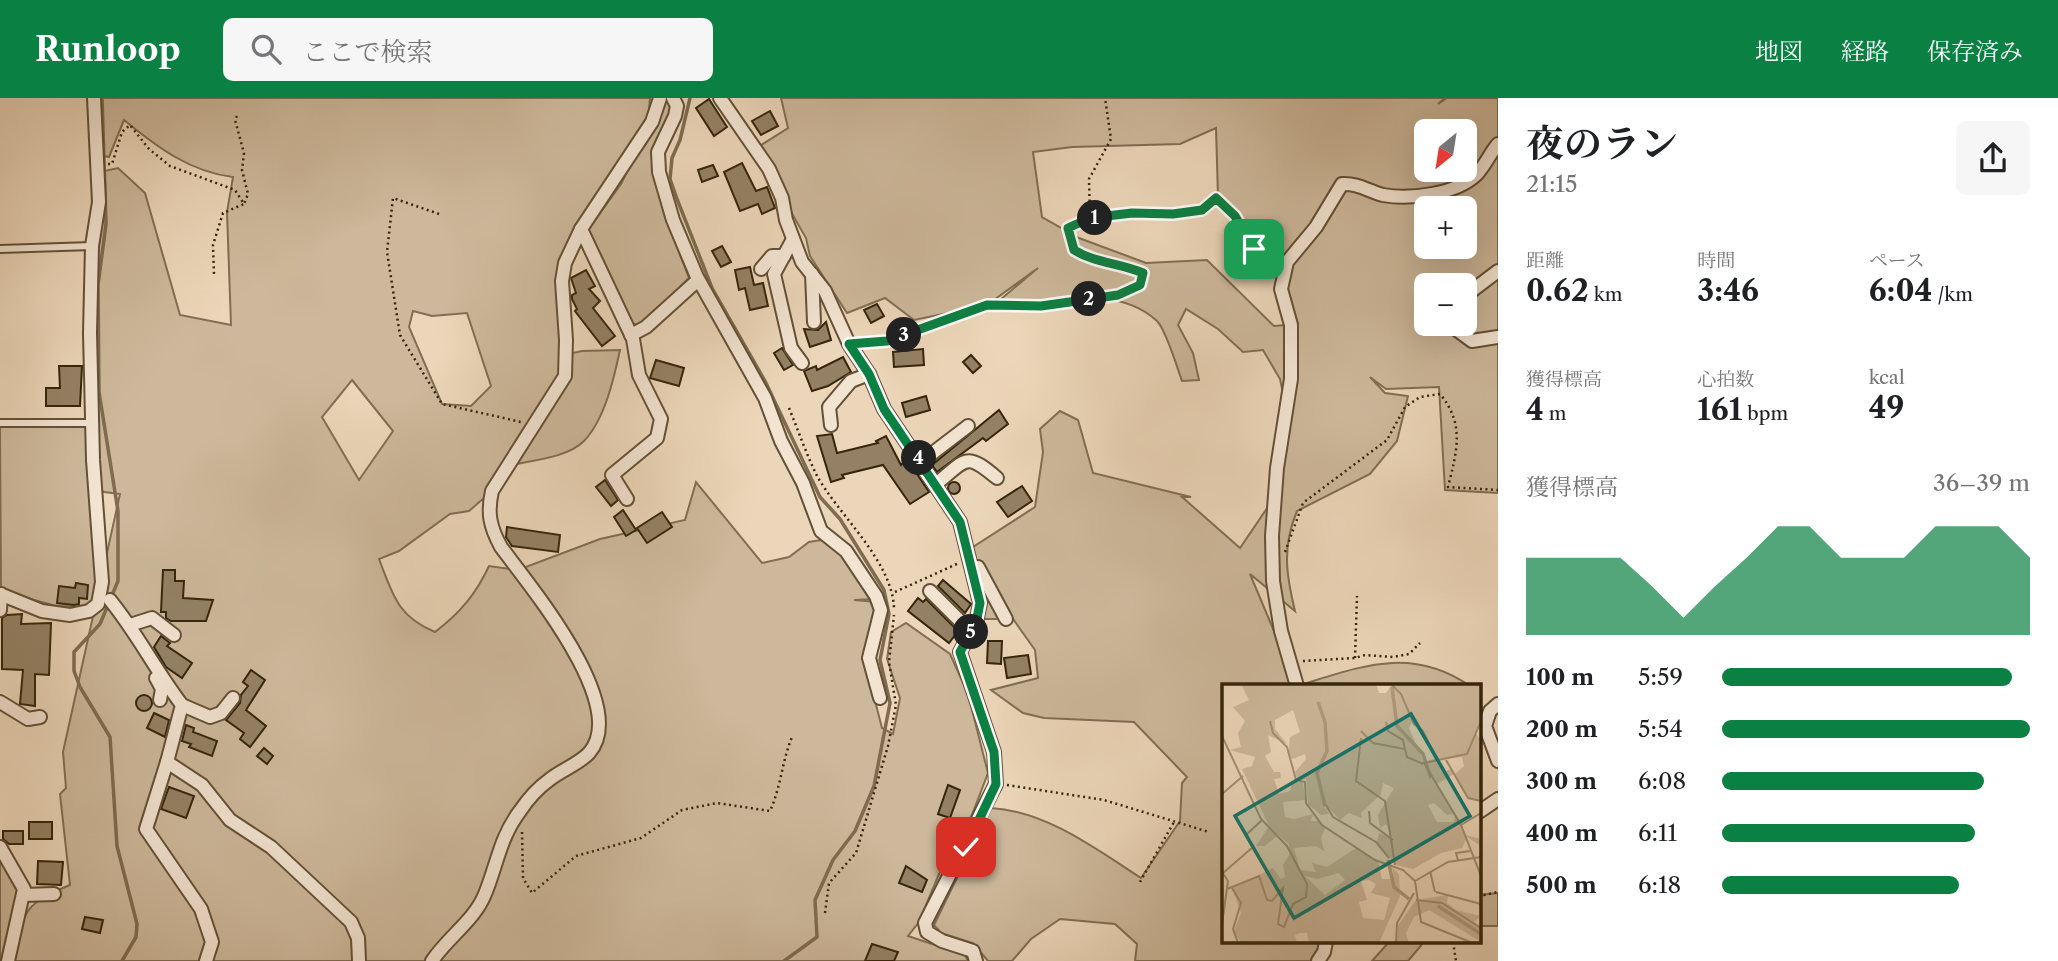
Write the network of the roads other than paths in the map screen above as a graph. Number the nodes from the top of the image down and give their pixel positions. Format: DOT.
graph roads {
  1 [pos="94,98"];
  2 [pos="660,98"];
  3 [pos="673,98"];
  4 [pos="720,98"];
  5 [pos="1498,144"];
  6 [pos="581,229"];
  7 [pos="793,239"];
  8 [pos="92,246"];
  9 [pos="0,249"];
  10 [pos="784,256"];
  11 [pos="761,269"];
  12 [pos="1498,271"];
  13 [pos="812,274"];
  14 [pos="698,280"];
  15 [pos="1477,287"];
  16 [pos="814,322"];
  17 [pos="631,335"];
  18 [pos="1465,336"];
  19 [pos="1498,337"];
  20 [pos="802,363"];
  21 [pos="869,374"];
  22 [pos="0,423"];
  23 [pos="93,423"];
  24 [pos="831,425"];
  25 [pos="968,426"];
  26 [pos="921,462"];
  27 [pos="997,478"];
  28 [pos="936,484"];
  29 [pos="627,499"];
  30 [pos="967,552"];
  31 [pos="930,590"];
  32 [pos="0,594"];
  33 [pos="110,600"];
  34 [pos="0,610"];
  35 [pos="1006,619"];
  36 [pos="130,625"];
  37 [pos="971,632"];
  38 [pos="174,635"];
  39 [pos="147,653"];
  40 [pos="1296,684"];
  41 [pos="233,698"];
  42 [pos="880,698"];
  43 [pos="160,700"];
  44 [pos="0,702"];
  45 [pos="1498,704"];
  46 [pos="182,705"];
  47 [pos="40,718"];
  48 [pos="1498,761"];
  49 [pos="167,762"];
  50 [pos="1498,799"];
  51 [pos="1480,811"];
  52 [pos="0,847"];
  53 [pos="54,894"];
  54 [pos="23,895"];
  55 [pos="1326,944"];
  56 [pos="8,961"];
  57 [pos="206,961"];
  58 [pos="359,961"];
  59 [pos="432,961"];
  60 [pos="976,961"];
  61 [pos="1318,961"];
  1 -- 8 [label="street"];
  2 -- 6 [label="street"];
  3 -- 14 [label="street"];
  4 -- 7 [label="street"];
  5 -- 40 [label="street"];
  6 -- 17 [label="street"];
  6 -- 59 [label="street"];
  7 -- 10 [label="street"];
  7 -- 13 [label="street"];
  8 -- 9 [label="lane"];
  8 -- 23 [label="street"];
  10 -- 11 [label="street"];
  10 -- 20 [label="street"];
  12 -- 15 [label="street"];
  13 -- 16 [label="street"];
  13 -- 21 [label="street"];
  14 -- 17 [label="street"];
  14 -- 42 [label="street"];
  17 -- 29 [label="street"];
  18 -- 19 [label="street"];
  21 -- 24 [label="street"];
  21 -- 26 [label="street"];
  22 -- 23 [label="lane"];
  23 -- 32 [label="street"];
  25 -- 26 [label="street"];
  26 -- 28 [label="street"];
  27 -- 28 [label="street"];
  28 -- 30 [label="street"];
  30 -- 35 [label="street"];
  30 -- 37 [label="street"];
  31 -- 37 [label="street"];
  32 -- 34 [label="street"];
  33 -- 36 [label="street"];
  36 -- 38 [label="street"];
  36 -- 39 [label="street"];
  37 -- 60 [label="street"];
  39 -- 43 [label="street"];
  39 -- 46 [label="street"];
  41 -- 46 [label="street"];
  44 -- 47 [label="street"];
  45 -- 48 [label="street"];
  46 -- 49 [label="street"];
  49 -- 57 [label="street"];
  49 -- 58 [label="street"];
  50 -- 51 [label="street"];
  52 -- 54 [label="street"];
  53 -- 54 [label="street"];
  54 -- 56 [label="street"];
  55 -- 61 [label="street"];
}
